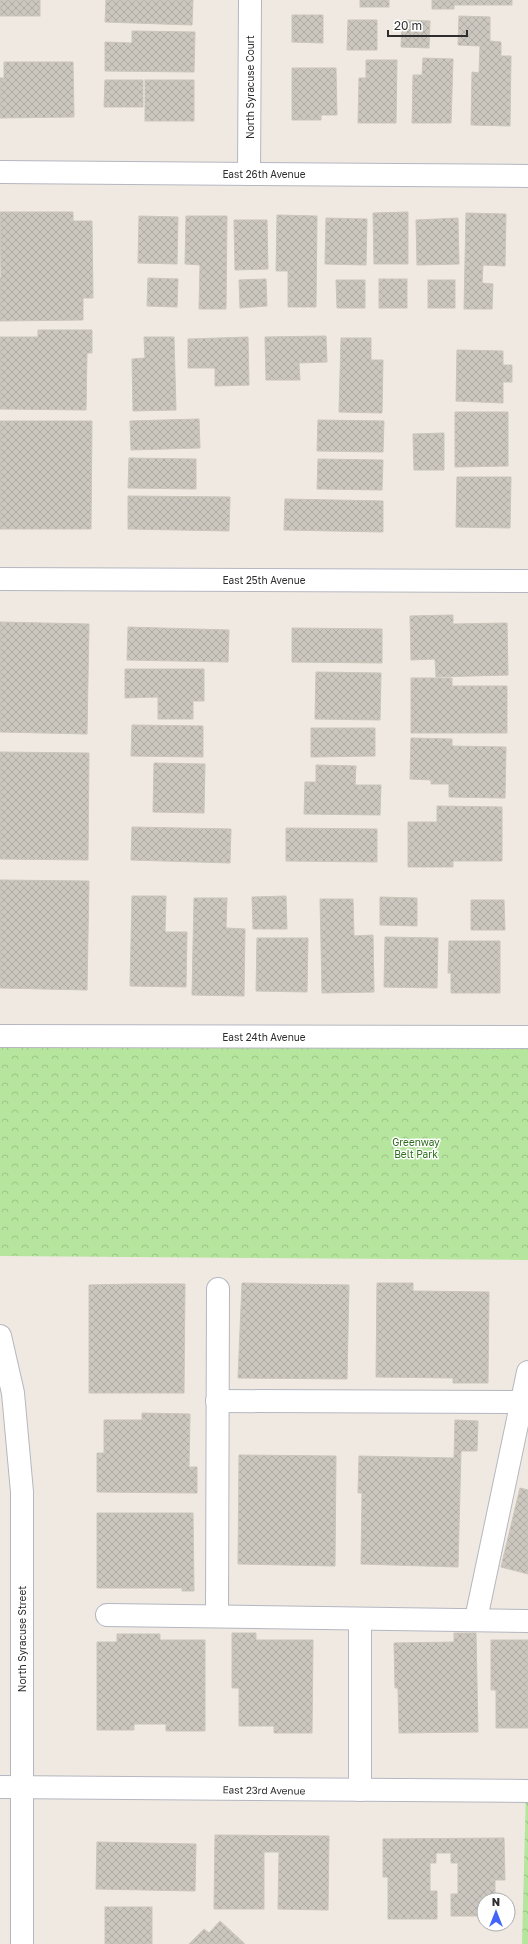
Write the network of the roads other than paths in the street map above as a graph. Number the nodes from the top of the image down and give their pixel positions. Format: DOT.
graph roads {
  1 [pos="250,0"];
  2 [pos="0,172"];
  3 [pos="249,174"];
  4 [pos="528,176"];
  5 [pos="0,579"];
  6 [pos="528,581"];
  7 [pos="0,1036"];
  8 [pos="528,1037"];
  9 [pos="218,1289"];
  10 [pos="0,1336"];
  11 [pos="528,1372"];
  12 [pos="217,1401"];
  13 [pos="521,1402"];
  14 [pos="107,1615"];
  15 [pos="217,1616"];
  16 [pos="360,1619"];
  17 [pos="476,1619"];
  18 [pos="528,1621"];
  19 [pos="10,1787"];
  20 [pos="360,1790"];
  21 [pos="528,1791"];
  22 [pos="22,1944"];
  1 -- 3 [label="street, North Syracuse Court"];
  2 -- 3 [label="street, East 26th Avenue"];
  3 -- 4 [label="street, East 26th Avenue"];
  5 -- 6 [label="street, East 25th Avenue"];
  7 -- 8 [label="street, East 24th Avenue"];
  9 -- 12 [label="street"];
  10 -- 19 [label="street, North Syracuse Street"];
  11 -- 13 [label="street"];
  12 -- 13 [label="street"];
  12 -- 15 [label="street"];
  13 -- 17 [label="street"];
  14 -- 15 [label="street"];
  15 -- 16 [label="street"];
  16 -- 17 [label="street"];
  16 -- 20 [label="street"];
  17 -- 18 [label="street"];
  19 -- 20 [label="street, East 23rd Avenue"];
  19 -- 22 [label="street, North Syracuse Street"];
  20 -- 21 [label="street, East 23rd Avenue"];
}
